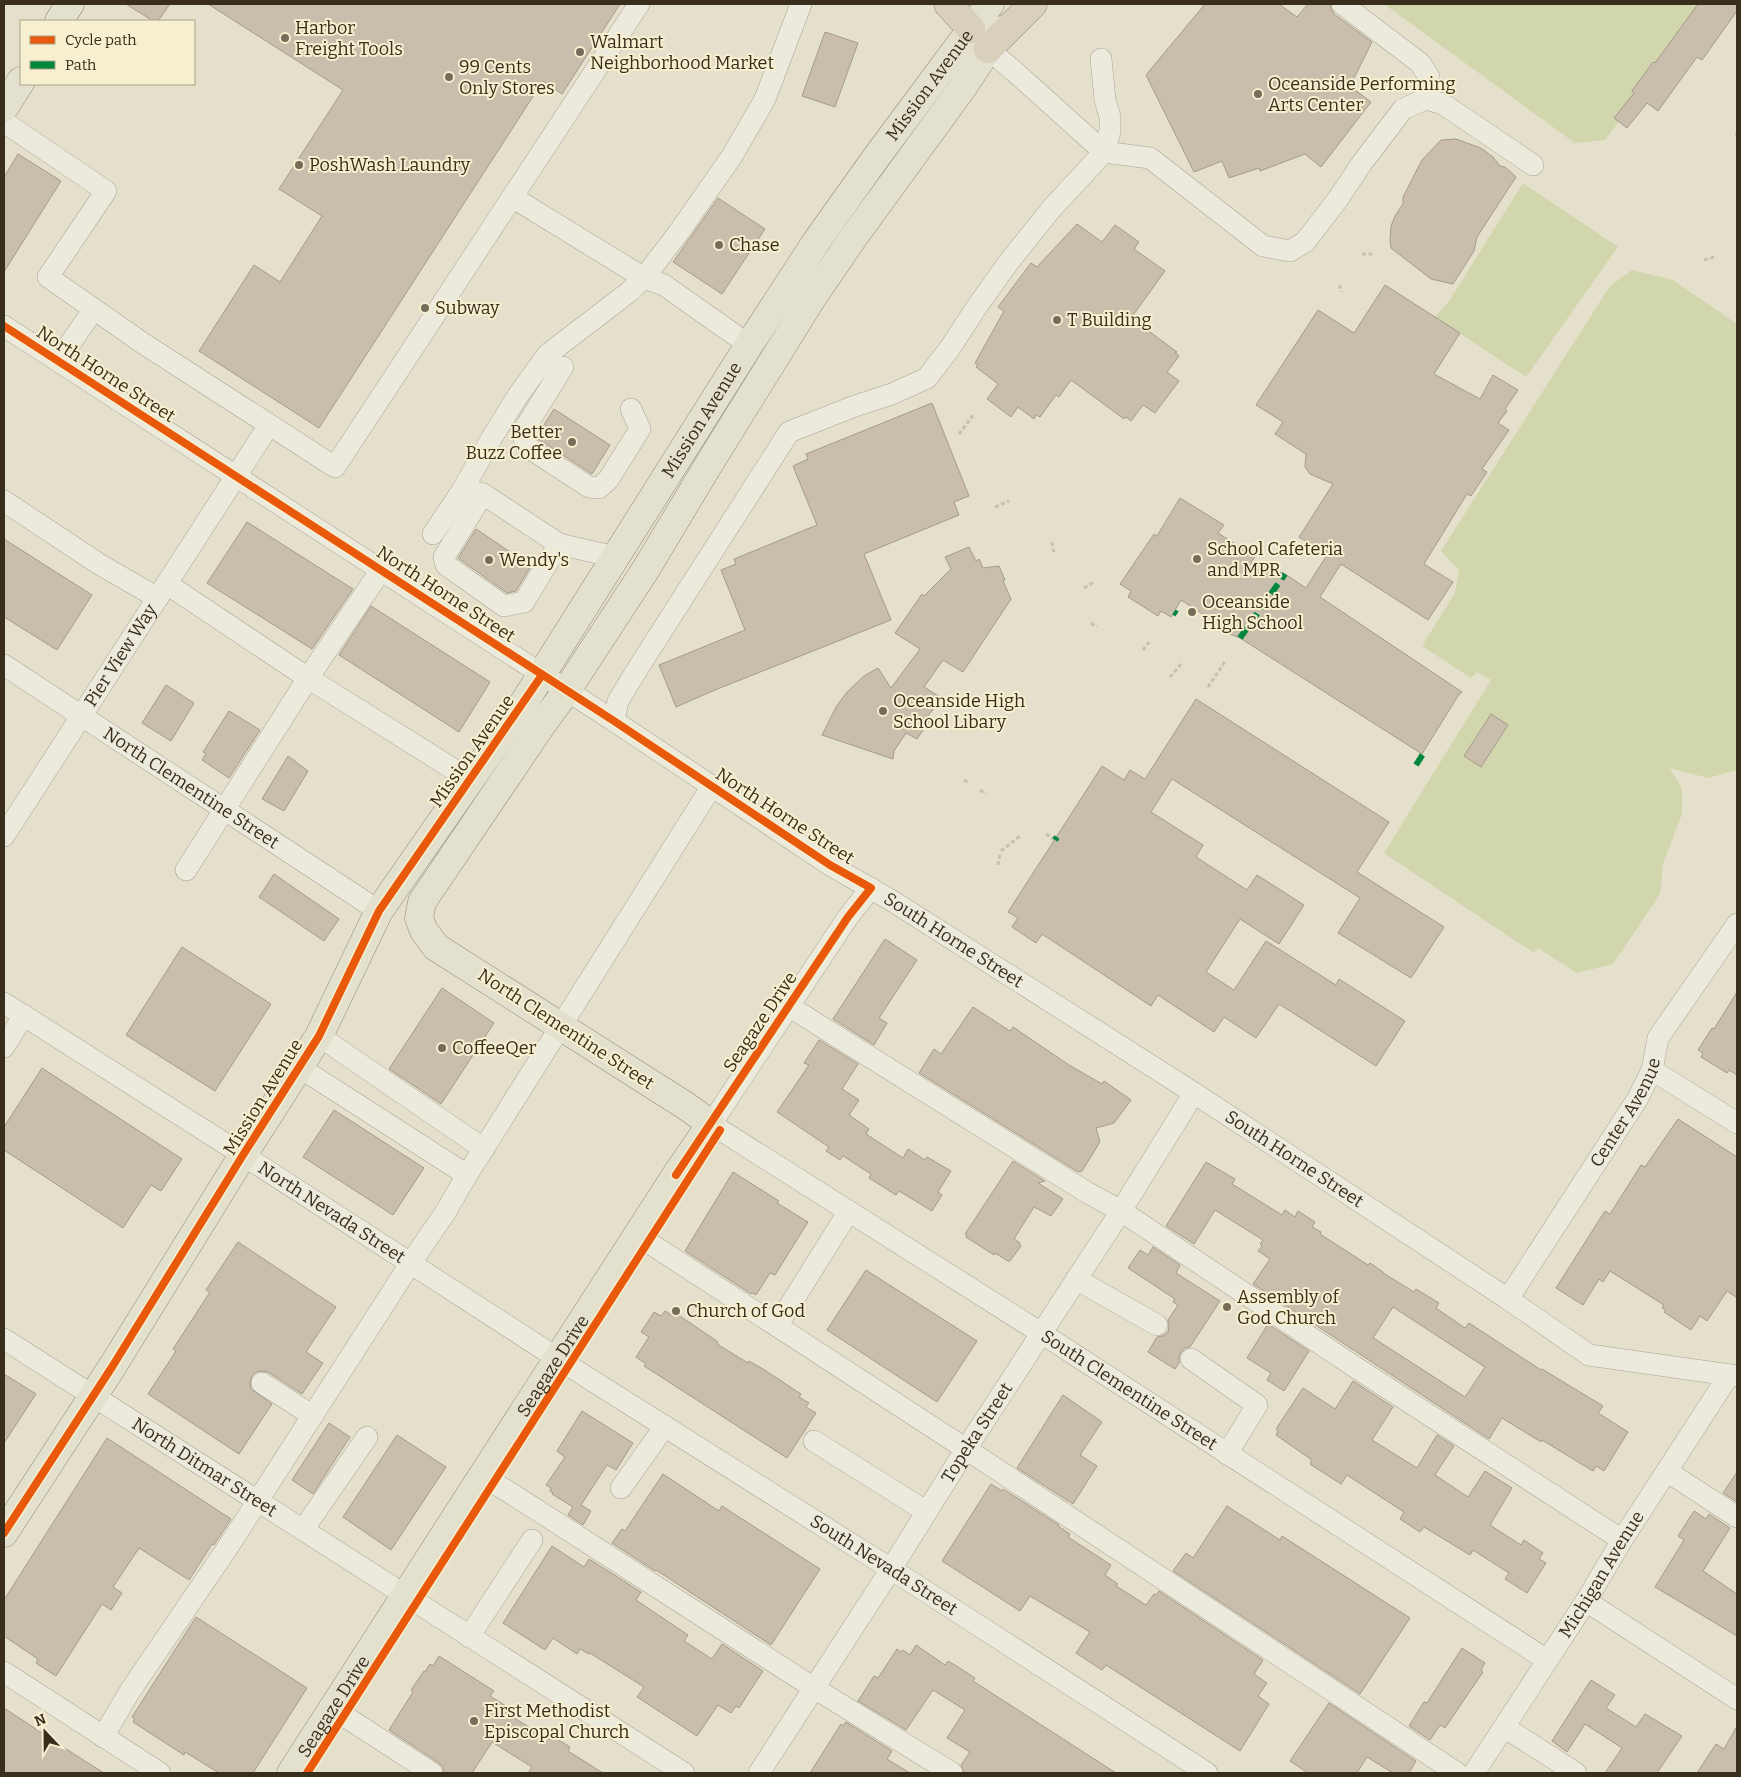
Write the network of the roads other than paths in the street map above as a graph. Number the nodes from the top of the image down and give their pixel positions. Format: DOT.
graph roads {
  1 [pos="70,4"];
  2 [pos="639,4"];
  3 [pos="801,4"];
  4 [pos="948,4"];
  5 [pos="990,4"];
  6 [pos="1024,4"];
  7 [pos="1033,4"];
  8 [pos="1342,4"];
  9 [pos="60,20"];
  10 [pos="979,39"];
  11 [pos="1100,58"];
  12 [pos="20,82"];
  13 [pos="1426,99"];
  14 [pos="4,108"];
  15 [pos="4,122"];
  16 [pos="1104,152"];
  17 [pos="1533,165"];
  18 [pos="512,197"];
  19 [pos="644,278"];
  20 [pos="94,309"];
  21 [pos="4,326"];
  22 [pos="749,345"];
  23 [pos="58,361"];
  24 [pos="563,367"];
  25 [pos="631,409"];
  26 [pos="269,425"];
  27 [pos="709,464"];
  28 [pos="237,476"];
  29 [pos="473,492"];
  30 [pos="4,501"];
  31 [pos="433,534"];
  32 [pos="560,544"];
  33 [pos="615,557"];
  34 [pos="381,570"];
  35 [pos="162,591"];
  36 [pos="4,665"];
  37 [pos="542,675"];
  38 [pos="308,678"];
  39 [pos="567,690"];
  40 [pos="82,716"];
  41 [pos="614,721"];
  42 [pos="469,780"];
  43 [pos="712,786"];
  44 [pos="224,809"];
  45 [pos="4,836"];
  46 [pos="186,870"];
  47 [pos="871,888"];
  48 [pos="379,911"];
  49 [pos="1737,924"];
  50 [pos="424,932"];
  51 [pos="4,1003"];
  52 [pos="789,1006"];
  53 [pos="24,1015"];
  54 [pos="561,1026"];
  55 [pos="319,1036"];
  56 [pos="4,1047"];
  57 [pos="300,1067"];
  58 [pos="1652,1070"];
  59 [pos="1194,1093"];
  60 [pos="686,1106"];
  61 [pos="1737,1123"];
  62 [pos="710,1124"];
  63 [pos="484,1149"];
  64 [pos="243,1155"];
  65 [pos="467,1175"];
  66 [pos="676,1175"];
  67 [pos="849,1211"];
  68 [pos="1121,1211"];
  69 [pos="637,1235"];
  70 [pos="410,1264"];
  71 [pos="1076,1279"];
  72 [pos="1508,1299"];
  73 [pos="1157,1325"];
  74 [pos="777,1326"];
  75 [pos="1041,1333"];
  76 [pos="4,1339"];
  77 [pos="557,1358"];
  78 [pos="1191,1359"];
  79 [pos="1733,1376"];
  80 [pos="262,1383"];
  81 [pos="93,1396"];
  82 [pos="313,1416"];
  83 [pos="665,1426"];
  84 [pos="367,1437"];
  85 [pos="814,1442"];
  86 [pos="966,1449"];
  87 [pos="1227,1454"];
  88 [pos="1668,1472"];
  89 [pos="482,1476"];
  90 [pos="621,1488"];
  91 [pos="258,1502"];
  92 [pos="927,1512"];
  93 [pos="8,1516"];
  94 [pos="1737,1517"];
  95 [pos="303,1530"];
  96 [pos="532,1540"];
  97 [pos="1622,1540"];
  98 [pos="891,1569"];
  99 [pos="405,1595"];
  100 [pos="1586,1601"];
  101 [pos="470,1636"];
  102 [pos="1547,1660"];
  103 [pos="4,1672"];
  104 [pos="814,1688"];
  105 [pos="1737,1699"];
  106 [pos="332,1708"];
  107 [pos="1504,1727"];
  108 [pos="103,1737"];
  109 [pos="160,1773"];
  110 [pos="291,1773"];
  111 [pos="432,1773"];
  112 [pos="684,1773"];
  113 [pos="759,1773"];
  114 [pos="952,1773"];
  115 [pos="1207,1773"];
  116 [pos="1457,1773"];
  117 [pos="1474,1773"];
  118 [pos="1576,1773"];
  1 -- 9 [label="main road"];
  2 -- 18 [label="street"];
  3 -- 19 [label="street"];
  4 -- 10 [label="highway"];
  5 -- 10 [label="main road, Mission Avenue"];
  6 -- 10 [label="main road, Mission Avenue"];
  7 -- 10 [label="highway"];
  8 -- 13 [label="street"];
  10 -- 16 [label="street"];
  10 -- 22 [label="main road, Mission Avenue"];
  10 -- 27 [label="main road, Mission Avenue"];
  11 -- 16 [label="street"];
  12 -- 14 [label="main road"];
  13 -- 16 [label="street"];
  13 -- 17 [label="street"];
  15 -- 20 [label="street"];
  16 -- 41 [label="street"];
  18 -- 19 [label="street"];
  18 -- 26 [label="street"];
  19 -- 22 [label="street"];
  19 -- 29 [label="street"];
  20 -- 23 [label="street"];
  20 -- 26 [label="street"];
  21 -- 23 [label="street, North Horne Street"];
  22 -- 27 [label="main road"];
  22 -- 33 [label="main road, Mission Avenue"];
  23 -- 28 [label="street, North Horne Street"];
  24 -- 25 [label="street"];
  26 -- 28 [label="street, Pier View Way"];
  27 -- 39 [label="main road, Mission Avenue"];
  28 -- 34 [label="street, North Horne Street"];
  28 -- 35 [label="street, Pier View Way"];
  29 -- 31 [label="street"];
  29 -- 32 [label="street"];
  29 -- 32 [label="street"];
  30 -- 35 [label="street"];
  32 -- 33 [label="street"];
  33 -- 37 [label="main road, Mission Avenue"];
  34 -- 37 [label="street, North Horne Street"];
  34 -- 38 [label="street"];
  35 -- 38 [label="street"];
  35 -- 40 [label="street, Pier View Way"];
  36 -- 40 [label="street, North Clementine Street"];
  37 -- 39 [label="street, North Horne Street"];
  37 -- 42 [label="main road, Mission Avenue"];
  38 -- 42 [label="street"];
  38 -- 44 [label="street"];
  39 -- 41 [label="street, North Horne Street"];
  39 -- 50 [label="main road, Mission Avenue"];
  40 -- 44 [label="street, North Clementine Street"];
  40 -- 45 [label="street, Pier View Way"];
  41 -- 43 [label="street, North Horne Street"];
  42 -- 48 [label="main road, Mission Avenue"];
  43 -- 47 [label="street, North Horne Street"];
  43 -- 54 [label="street"];
  44 -- 46 [label="street"];
  44 -- 48 [label="street, North Clementine Street"];
  47 -- 52 [label="street, Seagaze Drive"];
  47 -- 59 [label="street, South Horne Street"];
  48 -- 55 [label="main road, Mission Avenue"];
  49 -- 58 [label="street, Center Avenue"];
  50 -- 54 [label="main road, North Clementine Street"];
  51 -- 53 [label="street, North Nevada Street"];
  52 -- 62 [label="street, Seagaze Drive"];
  52 -- 68 [label="street"];
  53 -- 56 [label="street"];
  53 -- 64 [label="street, North Nevada Street"];
  54 -- 60 [label="main road, North Clementine Street"];
  54 -- 63 [label="street"];
  55 -- 57 [label="main road, Mission Avenue"];
  55 -- 63 [label="street"];
  57 -- 64 [label="main road, Mission Avenue"];
  57 -- 65 [label="street"];
  58 -- 61 [label="street"];
  58 -- 72 [label="street, Center Avenue"];
  59 -- 68 [label="street, Topeka Street"];
  59 -- 72 [label="street, South Horne Street"];
  60 -- 62 [label="main road, North Clementine Street"];
  60 -- 66 [label="main road"];
  62 -- 66 [label="main road, Seagaze Drive"];
  62 -- 67 [label="street, South Clementine Street"];
  63 -- 65 [label="street"];
  64 -- 70 [label="street, North Nevada Street"];
  64 -- 81 [label="main road, Mission Avenue"];
  65 -- 70 [label="street"];
  66 -- 69 [label="main road, Seagaze Drive"];
  67 -- 74 [label="street"];
  67 -- 75 [label="street, South Clementine Street"];
  68 -- 71 [label="street, Topeka Street"];
  68 -- 97 [label="street"];
  69 -- 74 [label="street"];
  69 -- 77 [label="main road, Seagaze Drive"];
  70 -- 77 [label="street, North Nevada Street"];
  70 -- 82 [label="street"];
  71 -- 73 [label="street"];
  71 -- 75 [label="street, Topeka Street"];
  72 -- 79 [label="street, South Horne Street"];
  74 -- 86 [label="street"];
  75 -- 86 [label="street, Topeka Street"];
  75 -- 87 [label="street, South Clementine Street"];
  76 -- 81 [label="street, North Ditmar Street"];
  77 -- 83 [label="street, South Nevada Street"];
  77 -- 89 [label="main road, Seagaze Drive"];
  78 -- 87 [label="street"];
  79 -- 88 [label="street, Michigan Avenue"];
  80 -- 82 [label="street"];
  81 -- 91 [label="street, North Ditmar Street"];
  81 -- 93 [label="main road, Mission Avenue"];
  82 -- 91 [label="street"];
  83 -- 90 [label="street"];
  83 -- 98 [label="street, South Nevada Street"];
  84 -- 95 [label="street"];
  85 -- 92 [label="street"];
  86 -- 92 [label="street, Topeka Street"];
  86 -- 116 [label="street"];
  87 -- 102 [label="street, South Clementine Street"];
  88 -- 94 [label="street"];
  88 -- 97 [label="street, Michigan Avenue"];
  89 -- 99 [label="main road, Seagaze Drive"];
  89 -- 104 [label="street"];
  91 -- 95 [label="street, North Ditmar Street"];
  91 -- 108 [label="street"];
  92 -- 98 [label="street, Topeka Street"];
  95 -- 99 [label="street, North Ditmar Street"];
  96 -- 101 [label="street"];
  97 -- 100 [label="street, Michigan Avenue"];
  98 -- 104 [label="street, Topeka Street"];
  98 -- 115 [label="street, South Nevada Street"];
  99 -- 101 [label="street, North Ditmar Street"];
  99 -- 106 [label="main road, Seagaze Drive"];
  100 -- 102 [label="street, Michigan Avenue"];
  100 -- 105 [label="street"];
  101 -- 112 [label="street, North Ditmar Street"];
  102 -- 107 [label="street, Michigan Avenue"];
  103 -- 108 [label="street"];
  104 -- 113 [label="street, Topeka Street"];
  104 -- 114 [label="street"];
  106 -- 110 [label="main road, Seagaze Drive"];
  106 -- 111 [label="street"];
  107 -- 117 [label="street, Michigan Avenue"];
  107 -- 118 [label="street"];
  108 -- 109 [label="street"];
}
